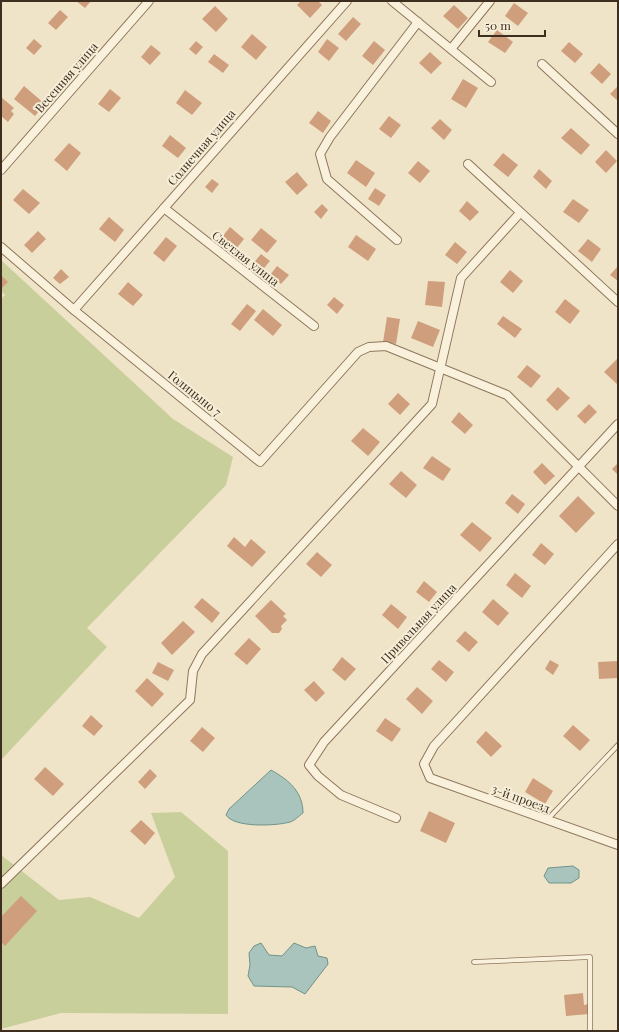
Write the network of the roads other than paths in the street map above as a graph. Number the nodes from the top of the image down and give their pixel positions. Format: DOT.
graph roads {
  1 [pos="149,1"];
  2 [pos="347,1"];
  3 [pos="392,1"];
  4 [pos="490,1"];
  5 [pos="418,22"];
  6 [pos="451,49"];
  7 [pos="542,64"];
  8 [pos="491,82"];
  9 [pos="618,134"];
  10 [pos="468,164"];
  11 [pos="1,170"];
  12 [pos="164,208"];
  13 [pos="520,213"];
  14 [pos="397,240"];
  15 [pos="1,247"];
  16 [pos="618,302"];
  17 [pos="74,310"];
  18 [pos="314,326"];
  19 [pos="441,368"];
  20 [pos="618,424"];
  21 [pos="579,465"];
  22 [pos="618,506"];
  23 [pos="618,544"];
  24 [pos="618,745"];
  25 [pos="396,818"];
  26 [pos="547,820"];
  27 [pos="618,845"];
  28 [pos="1,884"];
  29 [pos="474,962"];
  30 [pos="590,1031"];
  1 -- 11 [label="street, Весенняя улица"];
  2 -- 12 [label="street, Солнечная улица"];
  3 -- 5 [label="street"];
  4 -- 6 [label="street"];
  5 -- 6 [label="street"];
  5 -- 14 [label="street"];
  6 -- 8 [label="street"];
  7 -- 9 [label="street"];
  10 -- 13 [label="street"];
  12 -- 17 [label="street, Солнечная улица"];
  12 -- 18 [label="street, Светлая улица"];
  13 -- 16 [label="street"];
  13 -- 19 [label="street"];
  15 -- 17 [label="street, Голицыно 7"];
  17 -- 19 [label="street, Голицыно 7"];
  19 -- 21 [label="street"];
  19 -- 28 [label="street"];
  20 -- 21 [label="street, Привольная улица"];
  21 -- 22 [label="street"];
  21 -- 25 [label="street, Привольная улица"];
  23 -- 26 [label="street, 3-й проезд"];
  24 -- 26 [label="lane"];
  26 -- 27 [label="street, 3-й проезд"];
  29 -- 30 [label="lane"];
}
